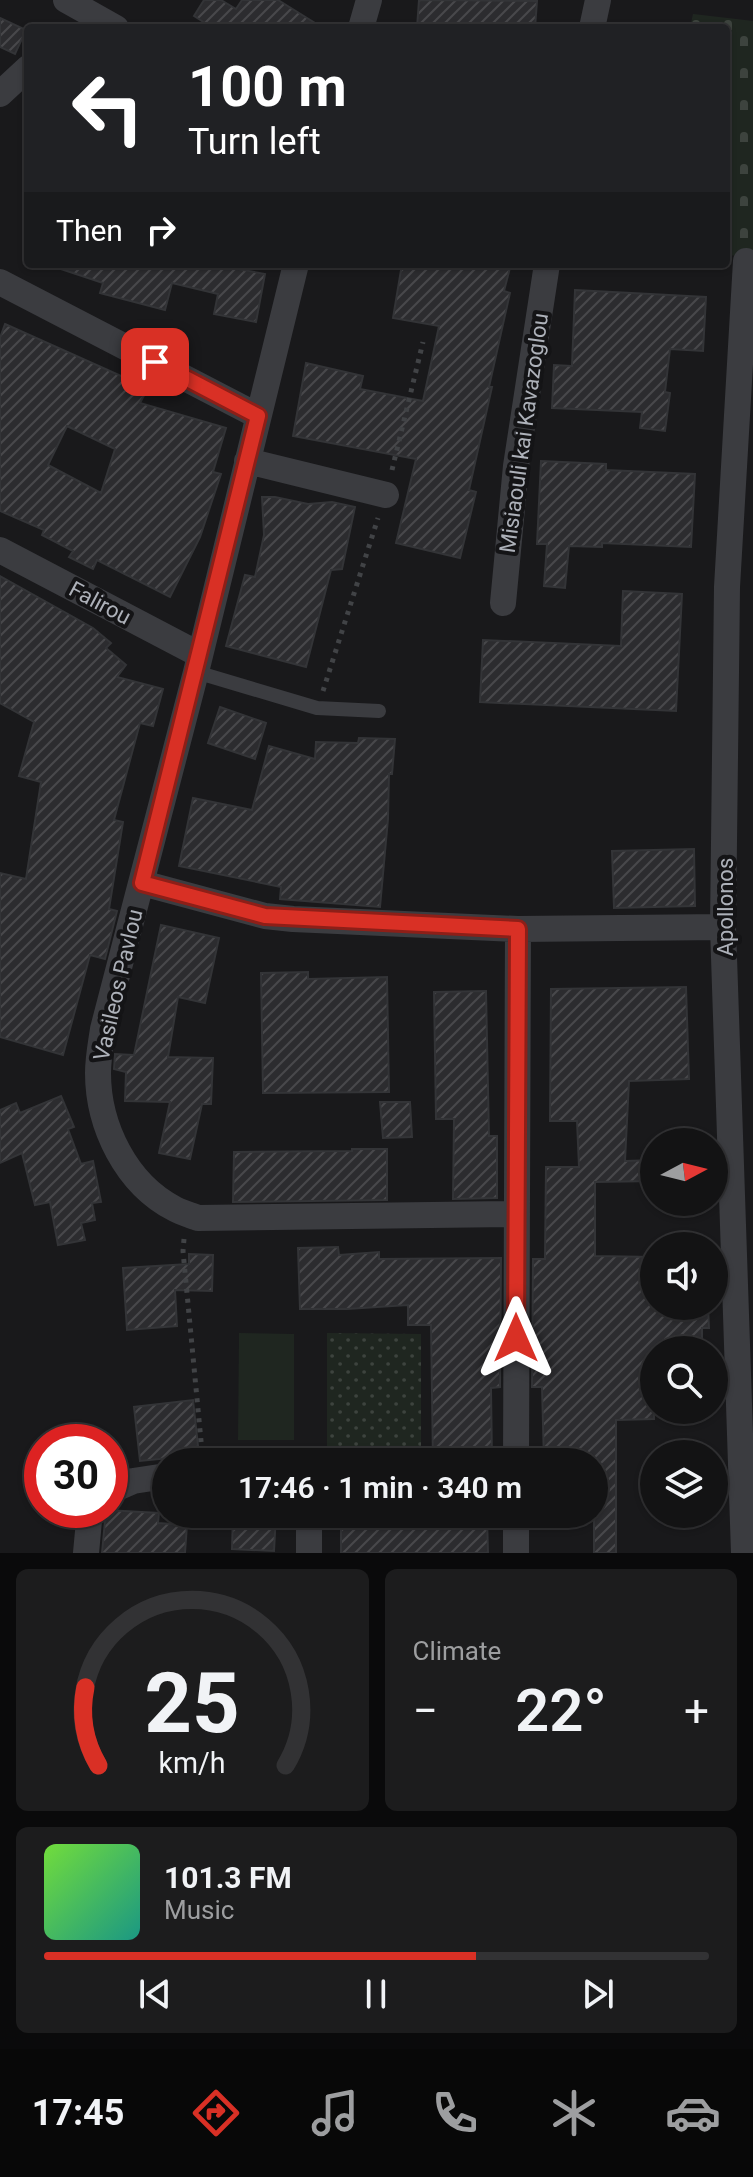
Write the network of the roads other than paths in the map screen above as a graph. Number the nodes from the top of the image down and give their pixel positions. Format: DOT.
graph roads {
  1 [pos="369,0"];
  2 [pos="598,0"];
  3 [pos="75,13"];
  4 [pos="105,24"];
  5 [pos="362,24"];
  6 [pos="593,24"];
  7 [pos="24,72"];
  8 [pos="0,94"];
  9 [pos="742,261"];
  10 [pos="295,268"];
  11 [pos="546,268"];
  12 [pos="0,282"];
  13 [pos="258,416"];
  14 [pos="247,461"];
  15 [pos="386,495"];
  16 [pos="0,550"];
  17 [pos="503,603"];
  18 [pos="198,664"];
  19 [pos="379,711"];
  20 [pos="142,883"];
  21 [pos="723,927"];
  22 [pos="518,929"];
  23 [pos="742,1127"];
  24 [pos="517,1214"];
  25 [pos="516,1448"];
  26 [pos="152,1478"];
  27 [pos="128,1483"];
  28 [pos="88,1528"];
  29 [pos="309,1528"];
  30 [pos="516,1528"];
  31 [pos="86,1553"];
  32 [pos="309,1553"];
  33 [pos="516,1553"];
  34 [pos="744,1553"];
  1 -- 5 [label="street"];
  2 -- 6 [label="street"];
  3 -- 4 [label="street"];
  7 -- 8 [label="street"];
  9 -- 21 [label="street, Apollonos"];
  10 -- 13 [label="street, Vasileos Pavlou"];
  11 -- 17 [label="street, Misiaouli kai Kavazoglou"];
  12 -- 13 [label="street"];
  13 -- 14 [label="street, Vasileos Pavlou"];
  14 -- 15 [label="street"];
  14 -- 18 [label="street, Vasileos Pavlou"];
  16 -- 18 [label="street, Falirou"];
  18 -- 19 [label="lane"];
  18 -- 20 [label="street, Vasileos Pavlou"];
  20 -- 22 [label="street"];
  20 -- 24 [label="street, Vasileos Pavlou"];
  21 -- 22 [label="street"];
  21 -- 23 [label="street, Apollonos"];
  22 -- 24 [label="street"];
  23 -- 34 [label="street, Apollonos"];
  24 -- 25 [label="street"];
  26 -- 27 [label="street"];
  28 -- 31 [label="street"];
  29 -- 32 [label="street"];
  30 -- 33 [label="street"];
}
